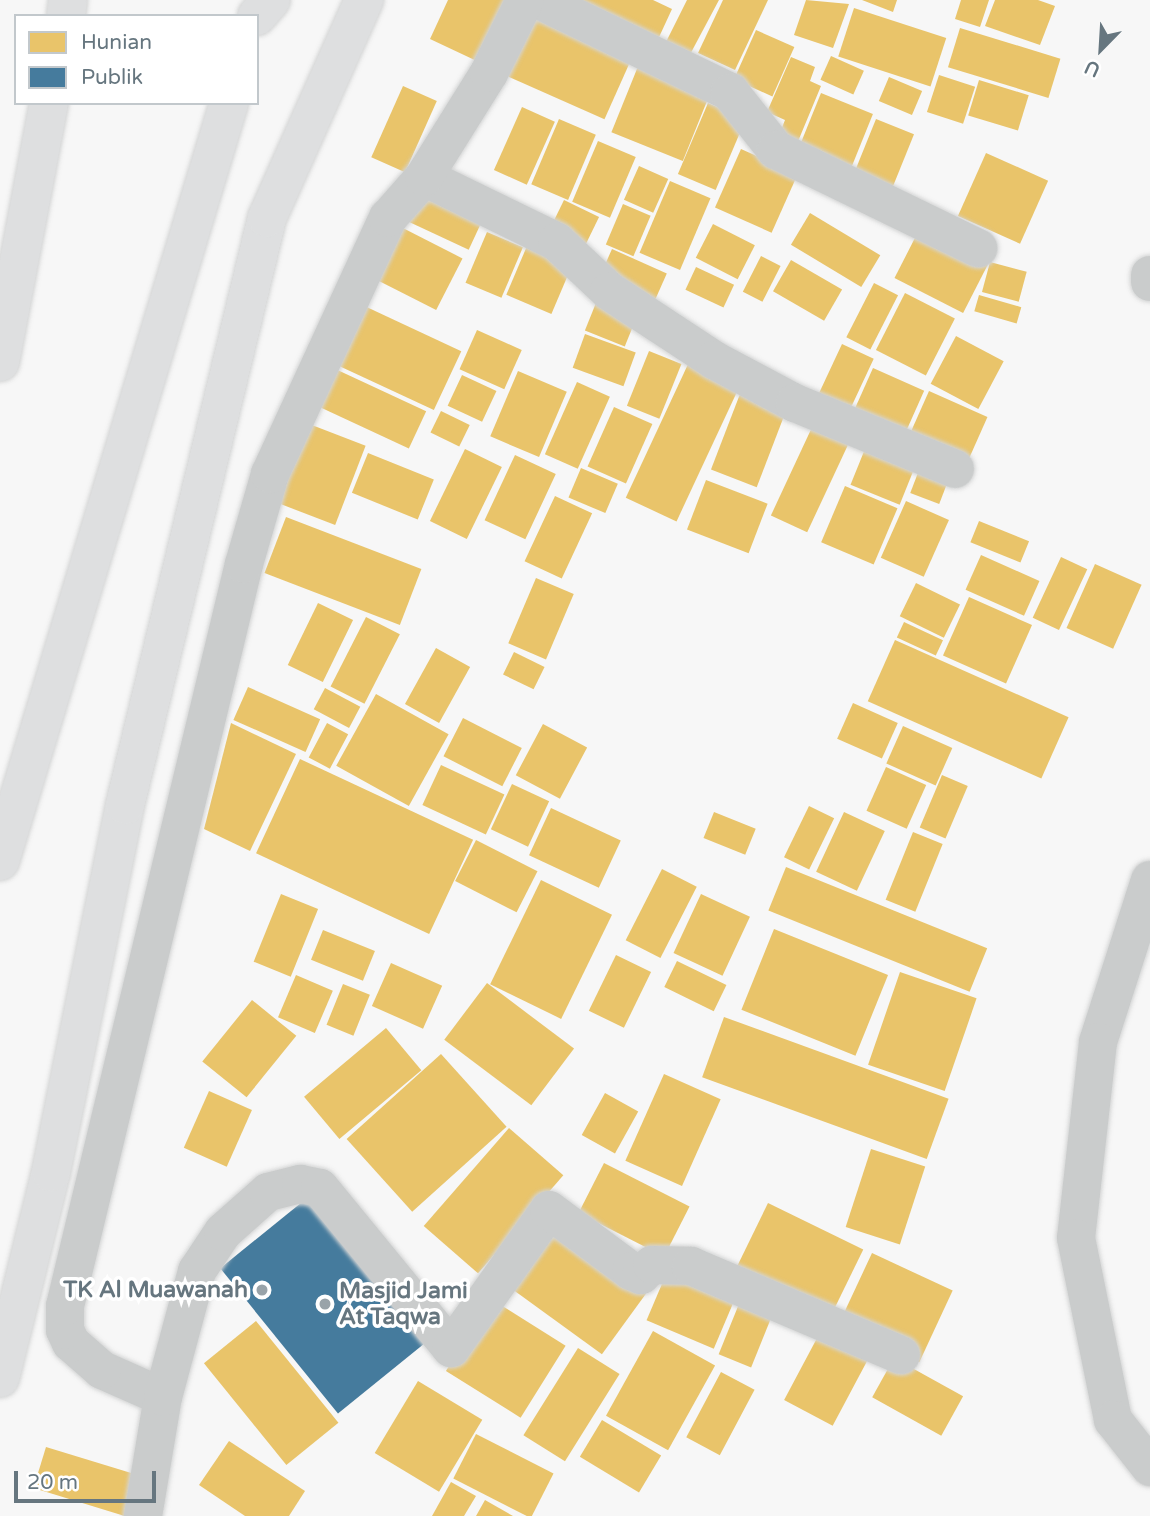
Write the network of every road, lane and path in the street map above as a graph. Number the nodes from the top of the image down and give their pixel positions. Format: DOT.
graph roads {
  1 [pos="271,0"];
  2 [pos="364,0"];
  3 [pos="525,0"];
  4 [pos="539,0"];
  5 [pos="258,14"];
  6 [pos="49,105"];
  7 [pos="228,105"];
  8 [pos="424,177"];
  9 [pos="978,248"];
  10 [pos="1150,275"];
  11 [pos="1150,282"];
  12 [pos="0,362"];
  13 [pos="955,469"];
  14 [pos="0,860"];
  15 [pos="1150,880"];
  16 [pos="901,1355"];
  17 [pos="0,1378"];
  18 [pos="163,1397"];
  19 [pos="1150,1466"];
  20 [pos="143,1516"];
  1 -- 5 [label="highway"];
  2 -- 17 [label="highway"];
  3 -- 8 [label="street"];
  4 -- 9 [label="street"];
  6 -- 12 [label="highway"];
  7 -- 14 [label="highway"];
  8 -- 13 [label="street"];
  8 -- 18 [label="street"];
  10 -- 11 [label="street"];
  15 -- 19 [label="street"];
  16 -- 18 [label="street"];
  18 -- 20 [label="street"];
}
